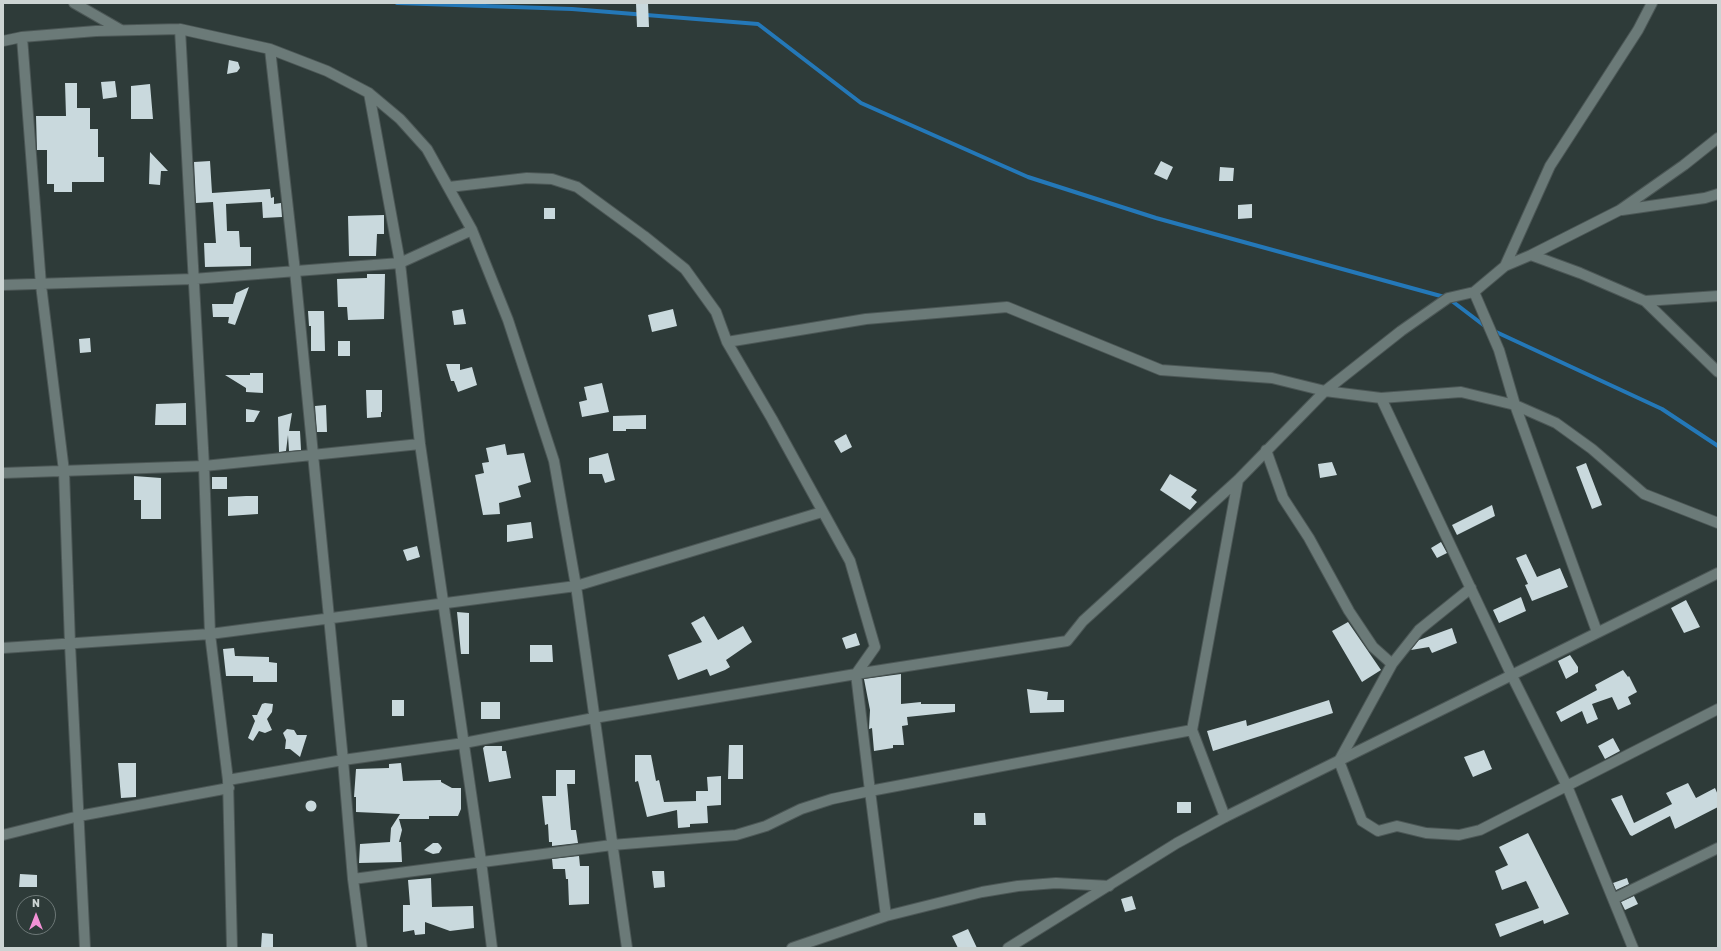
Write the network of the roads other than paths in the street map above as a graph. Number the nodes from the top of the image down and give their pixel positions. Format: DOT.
graph roads {
  1 [pos="74,3"];
  2 [pos="1652,3"];
  3 [pos="180,29"];
  4 [pos="121,30"];
  5 [pos="22,37"];
  6 [pos="3,41"];
  7 [pos="270,49"];
  8 [pos="369,93"];
  9 [pos="1718,138"];
  10 [pos="449,187"];
  11 [pos="1718,194"];
  12 [pos="1620,210"];
  13 [pos="472,230"];
  14 [pos="1531,255"];
  15 [pos="400,263"];
  16 [pos="1505,266"];
  17 [pos="294,271"];
  18 [pos="192,279"];
  19 [pos="41,284"];
  20 [pos="3,285"];
  21 [pos="1474,292"];
  22 [pos="1718,296"];
  23 [pos="1645,301"];
  24 [pos="727,342"];
  25 [pos="1718,372"];
  26 [pos="1325,391"];
  27 [pos="1381,398"];
  28 [pos="1515,406"];
  29 [pos="420,444"];
  30 [pos="1266,450"];
  31 [pos="312,455"];
  32 [pos="204,466"];
  33 [pos="64,471"];
  34 [pos="3,473"];
  35 [pos="1238,480"];
  36 [pos="822,512"];
  37 [pos="1718,523"];
  38 [pos="1718,573"];
  39 [pos="576,586"];
  40 [pos="1471,588"];
  41 [pos="444,604"];
  42 [pos="328,618"];
  43 [pos="1597,632"];
  44 [pos="210,634"];
  45 [pos="70,644"];
  46 [pos="3,648"];
  47 [pos="1392,664"];
  48 [pos="856,674"];
  49 [pos="1512,676"];
  50 [pos="1718,709"];
  51 [pos="594,718"];
  52 [pos="1192,730"];
  53 [pos="464,743"];
  54 [pos="343,760"];
  55 [pos="1339,761"];
  56 [pos="228,784"];
  57 [pos="1567,786"];
  58 [pos="870,791"];
  59 [pos="79,816"];
  60 [pos="1225,817"];
  61 [pos="3,835"];
  62 [pos="612,845"];
  63 [pos="1718,848"];
  64 [pos="481,861"];
  65 [pos="353,879"];
  66 [pos="1109,886"];
  67 [pos="1613,899"];
  68 [pos="886,916"];
  69 [pos="85,948"];
  70 [pos="232,948"];
  71 [pos="362,948"];
  72 [pos="492,948"];
  73 [pos="627,948"];
  74 [pos="792,948"];
  75 [pos="1008,948"];
  76 [pos="1633,948"];
  1 -- 4 [label="street"];
  2 -- 16 [label="street"];
  3 -- 4 [label="street"];
  3 -- 7 [label="street"];
  3 -- 18 [label="street"];
  4 -- 5 [label="street"];
  5 -- 6 [label="street"];
  5 -- 19 [label="street"];
  7 -- 8 [label="street"];
  7 -- 17 [label="street"];
  8 -- 10 [label="street"];
  8 -- 15 [label="street"];
  9 -- 12 [label="street"];
  10 -- 13 [label="street"];
  10 -- 24 [label="street"];
  11 -- 12 [label="street"];
  12 -- 14 [label="street"];
  13 -- 15 [label="street"];
  13 -- 39 [label="street"];
  14 -- 16 [label="street"];
  14 -- 23 [label="street"];
  15 -- 17 [label="street"];
  15 -- 29 [label="street"];
  16 -- 21 [label="street"];
  17 -- 18 [label="street"];
  17 -- 31 [label="street"];
  18 -- 19 [label="street"];
  18 -- 32 [label="street"];
  19 -- 20 [label="street"];
  19 -- 33 [label="street"];
  21 -- 26 [label="street"];
  21 -- 28 [label="street"];
  22 -- 23 [label="street"];
  23 -- 25 [label="street"];
  24 -- 26 [label="street"];
  24 -- 36 [label="street"];
  26 -- 27 [label="street"];
  26 -- 30 [label="street"];
  27 -- 28 [label="street"];
  27 -- 40 [label="street"];
  28 -- 37 [label="street"];
  28 -- 43 [label="street"];
  29 -- 31 [label="street"];
  29 -- 41 [label="street"];
  30 -- 35 [label="street"];
  30 -- 47 [label="street"];
  31 -- 32 [label="street"];
  31 -- 42 [label="street"];
  32 -- 33 [label="street"];
  32 -- 44 [label="street"];
  33 -- 34 [label="street"];
  33 -- 45 [label="street"];
  35 -- 48 [label="street"];
  35 -- 52 [label="street"];
  36 -- 39 [label="street"];
  36 -- 48 [label="street"];
  38 -- 43 [label="street"];
  39 -- 41 [label="street"];
  39 -- 51 [label="street"];
  40 -- 47 [label="street"];
  40 -- 49 [label="street"];
  41 -- 42 [label="street"];
  41 -- 53 [label="street"];
  42 -- 44 [label="street"];
  42 -- 54 [label="street"];
  43 -- 49 [label="street"];
  44 -- 45 [label="street"];
  44 -- 56 [label="street"];
  45 -- 46 [label="street"];
  45 -- 59 [label="street"];
  47 -- 55 [label="street"];
  48 -- 51 [label="street"];
  48 -- 58 [label="street"];
  49 -- 55 [label="street"];
  49 -- 57 [label="street"];
  50 -- 57 [label="street"];
  51 -- 53 [label="street"];
  51 -- 62 [label="street"];
  52 -- 58 [label="street"];
  52 -- 60 [label="street"];
  53 -- 54 [label="street"];
  53 -- 64 [label="street"];
  54 -- 56 [label="street"];
  54 -- 65 [label="street"];
  55 -- 57 [label="street"];
  55 -- 60 [label="street"];
  56 -- 59 [label="street"];
  56 -- 70 [label="street"];
  57 -- 67 [label="street"];
  58 -- 62 [label="street"];
  58 -- 68 [label="street"];
  59 -- 61 [label="street"];
  59 -- 69 [label="street"];
  60 -- 66 [label="street"];
  62 -- 64 [label="street"];
  62 -- 73 [label="street"];
  63 -- 67 [label="street"];
  64 -- 65 [label="street"];
  64 -- 72 [label="street"];
  65 -- 71 [label="street"];
  66 -- 68 [label="street"];
  66 -- 75 [label="street"];
  67 -- 76 [label="street"];
  68 -- 74 [label="street"];
}
